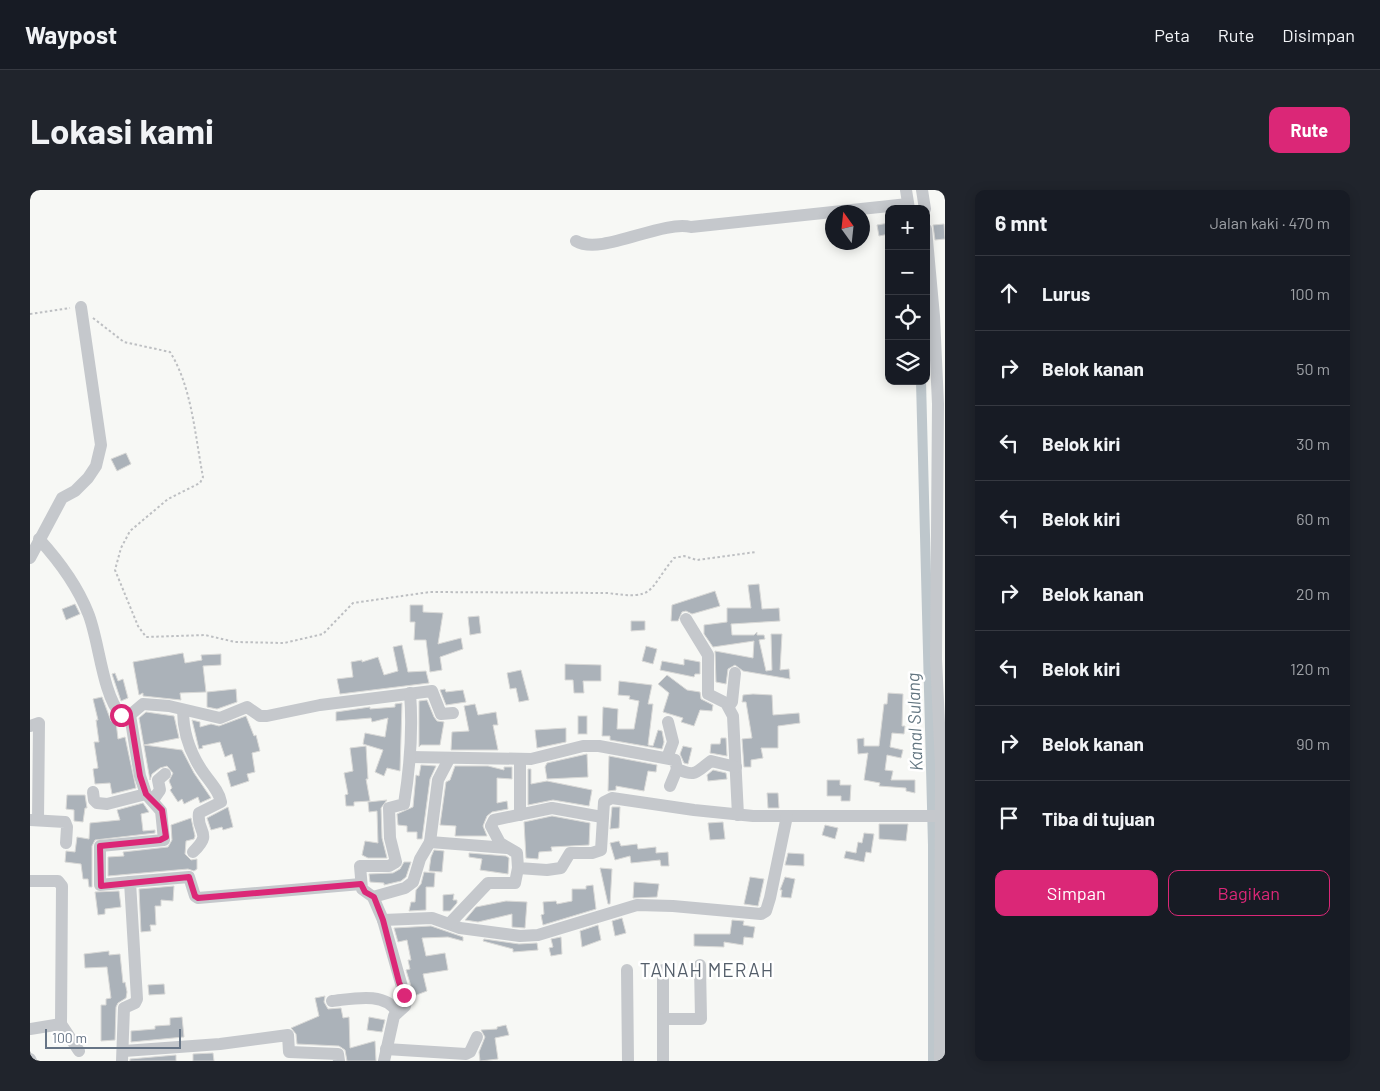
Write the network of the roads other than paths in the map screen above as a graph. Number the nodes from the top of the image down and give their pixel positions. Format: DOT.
graph roads {
  1 [pos="906,190"];
  2 [pos="922,190"];
  3 [pos="909,205"];
  4 [pos="924,205"];
  5 [pos="885,208"];
  6 [pos="576,241"];
  7 [pos="928,250"];
  8 [pos="80,307"];
  9 [pos="941,403"];
  10 [pos="942,522"];
  11 [pos="39,539"];
  12 [pos="30,558"];
  13 [pos="941,561"];
  14 [pos="941,618"];
  15 [pos="686,619"];
  16 [pos="941,658"];
  17 [pos="735,673"];
  18 [pos="410,693"];
  19 [pos="729,706"];
  20 [pos="183,710"];
  21 [pos="453,713"];
  22 [pos="130,715"];
  23 [pos="668,722"];
  24 [pos="30,726"];
  25 [pos="410,757"];
  26 [pos="667,758"];
  27 [pos="449,759"];
  28 [pos="520,759"];
  29 [pos="943,765"];
  30 [pos="736,767"];
  31 [pos="676,768"];
  32 [pos="165,774"];
  33 [pos="670,786"];
  34 [pos="93,792"];
  35 [pos="150,797"];
  36 [pos="938,813"];
  37 [pos="520,815"];
  38 [pos="738,815"];
  39 [pos="787,816"];
  40 [pos="602,817"];
  41 [pos="34,820"];
  42 [pos="430,842"];
  43 [pos="66,843"];
  44 [pos="508,848"];
  45 [pos="193,852"];
  46 [pos="518,868"];
  47 [pos="30,881"];
  48 [pos="130,882"];
  49 [pos="361,884"];
  50 [pos="374,897"];
  51 [pos="383,920"];
  52 [pos="450,923"];
  53 [pos="700,966"];
  54 [pos="627,970"];
  55 [pos="662,970"];
  56 [pos="332,1001"];
  57 [pos="397,1012"];
  58 [pos="663,1019"];
  59 [pos="61,1024"];
  60 [pos="30,1029"];
  61 [pos="477,1037"];
  62 [pos="79,1051"];
  63 [pos="385,1055"];
  64 [pos="942,1055"];
  65 [pos="123,1056"];
  66 [pos="340,1061"];
  67 [pos="628,1061"];
  68 [pos="663,1061"];
  1 -- 3 [label="street"];
  2 -- 4 [label="street"];
  5 -- 6 [label="street"];
  7 -- 9 [label="street"];
  8 -- 11 [label="street"];
  9 -- 10 [label="street"];
  10 -- 13 [label="street"];
  11 -- 12 [label="street"];
  11 -- 22 [label="street"];
  13 -- 14 [label="street"];
  14 -- 16 [label="street"];
  15 -- 19 [label="street"];
  16 -- 29 [label="street"];
  17 -- 19 [label="street"];
  18 -- 20 [label="street"];
  18 -- 21 [label="street"];
  18 -- 25 [label="street"];
  19 -- 30 [label="street"];
  20 -- 22 [label="street"];
  20 -- 45 [label="street"];
  22 -- 35 [label="street"];
  23 -- 26 [label="street"];
  24 -- 41 [label="street"];
  25 -- 27 [label="street"];
  25 -- 49 [label="street"];
  26 -- 28 [label="street"];
  26 -- 31 [label="street"];
  27 -- 28 [label="street"];
  27 -- 42 [label="street"];
  28 -- 37 [label="street"];
  29 -- 36 [label="street"];
  30 -- 31 [label="street"];
  30 -- 38 [label="street"];
  31 -- 33 [label="street"];
  32 -- 35 [label="street"];
  34 -- 35 [label="street"];
  35 -- 48 [label="street"];
  36 -- 39 [label="street"];
  36 -- 64 [label="street"];
  37 -- 40 [label="street"];
  37 -- 44 [label="street"];
  38 -- 39 [label="street"];
  38 -- 40 [label="street"];
  39 -- 52 [label="street"];
  40 -- 46 [label="street"];
  41 -- 43 [label="street"];
  42 -- 44 [label="street"];
  42 -- 50 [label="street"];
  44 -- 46 [label="street"];
  46 -- 52 [label="street"];
  47 -- 59 [label="street"];
  48 -- 49 [label="street"];
  48 -- 65 [label="street"];
  49 -- 50 [label="street"];
  50 -- 51 [label="street"];
  51 -- 52 [label="street"];
  51 -- 57 [label="street"];
  53 -- 58 [label="street"];
  54 -- 67 [label="street"];
  55 -- 58 [label="street"];
  56 -- 57 [label="street"];
  57 -- 63 [label="street"];
  58 -- 68 [label="street"];
  59 -- 60 [label="street"];
  59 -- 62 [label="street"];
  61 -- 63 [label="street"];
  65 -- 66 [label="street"];
}
